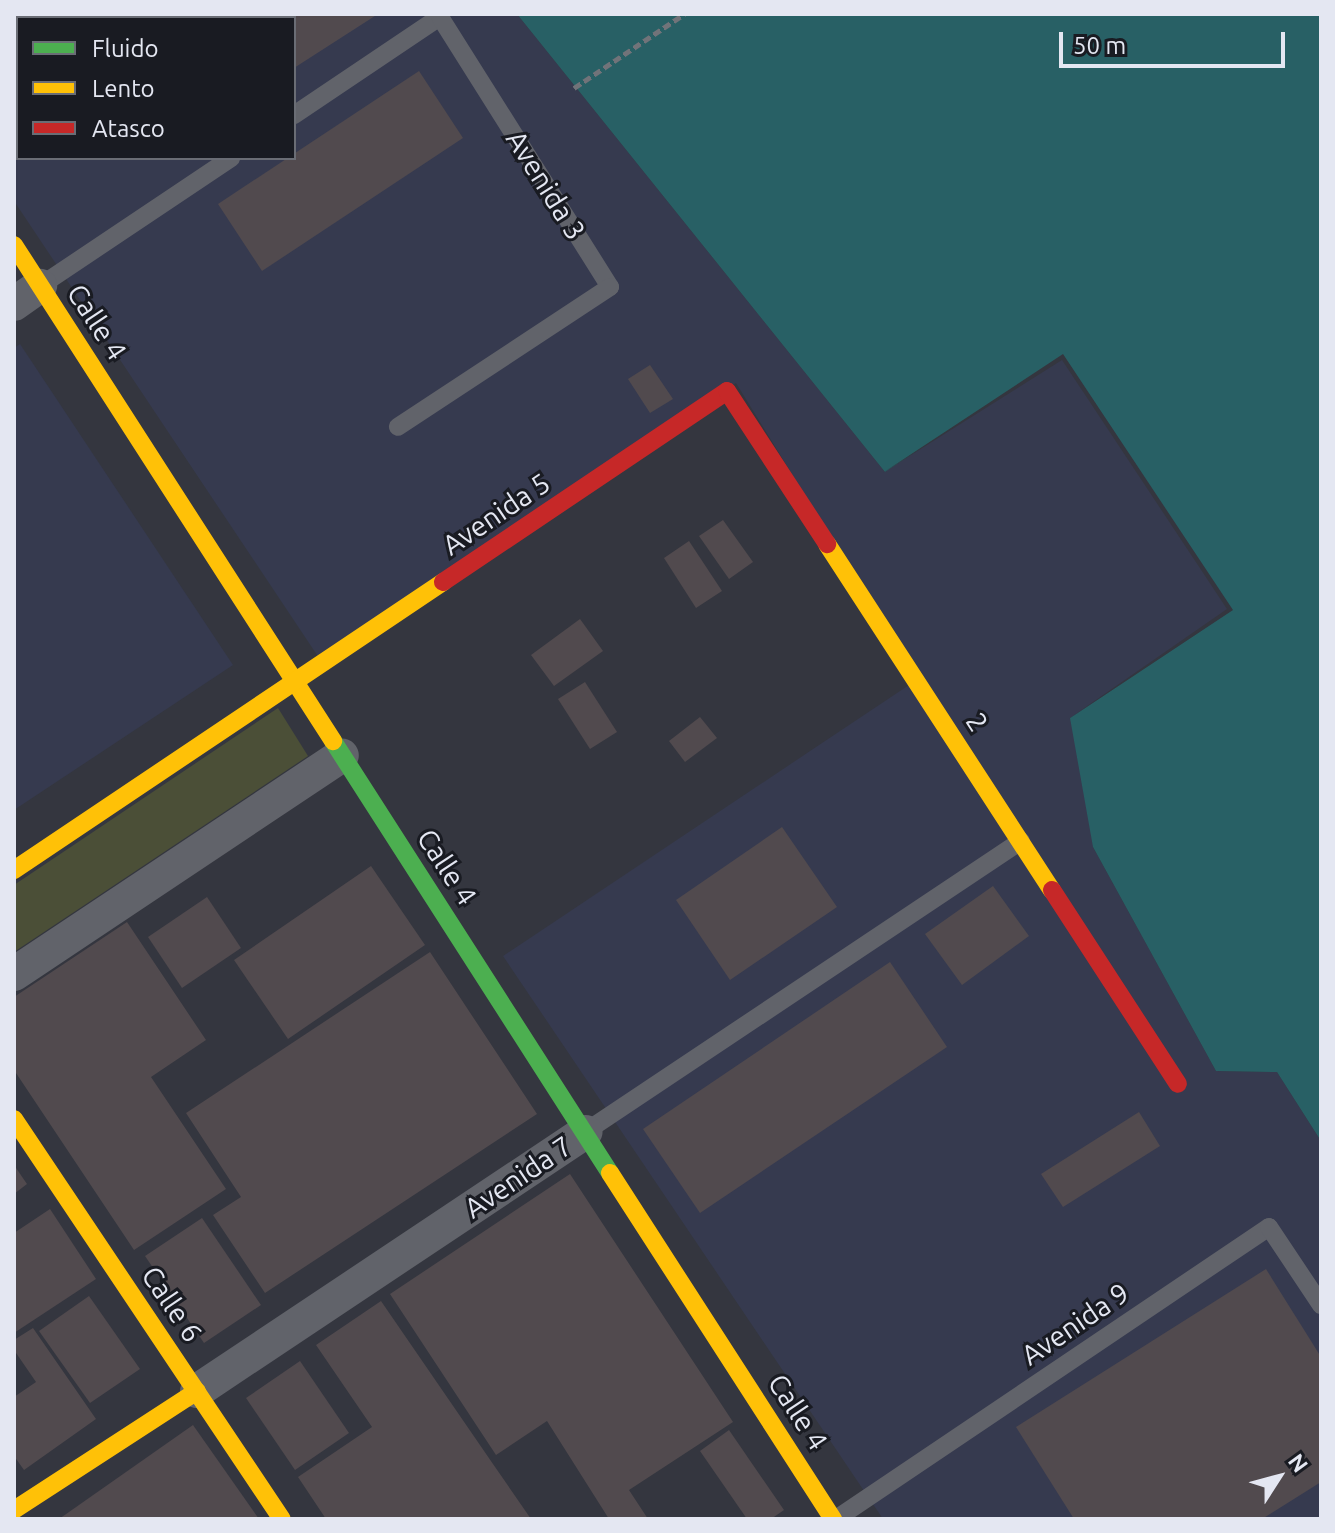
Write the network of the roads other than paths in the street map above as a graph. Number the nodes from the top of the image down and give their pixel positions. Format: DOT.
graph roads {
  1 [pos="296,114"];
  2 [pos="228,160"];
  3 [pos="14,245"];
  4 [pos="27,295"];
  5 [pos="727,391"];
  6 [pos="398,427"];
  7 [pos="296,684"];
  8 [pos="342,755"];
  9 [pos="1021,841"];
  10 [pos="14,870"];
  11 [pos="14,974"];
  12 [pos="1178,1084"];
  13 [pos="14,1119"];
  14 [pos="585,1132"];
  15 [pos="1321,1305"];
  16 [pos="197,1391"];
  17 [pos="14,1510"];
  18 [pos="282,1519"];
  19 [pos="834,1519"];
  1 -- 6 [label="lane, Avenida 3"];
  2 -- 4 [label="lane"];
  3 -- 4 [label="street, Calle 4"];
  4 -- 7 [label="street, Calle 4"];
  5 -- 7 [label="street, Avenida 5"];
  5 -- 9 [label="street, 2"];
  7 -- 8 [label="street, Calle 4"];
  7 -- 10 [label="street, Avenida 5"];
  8 -- 11 [label="street"];
  8 -- 14 [label="street, Calle 4"];
  9 -- 12 [label="street, 2"];
  9 -- 14 [label="lane, Avenida 7"];
  13 -- 16 [label="street, Calle 6"];
  14 -- 16 [label="street, Avenida 7"];
  14 -- 19 [label="street, Calle 4"];
  15 -- 19 [label="lane, Avenida 9"];
  16 -- 17 [label="street, Avenida 7"];
  16 -- 18 [label="street, Calle 6"];
}
